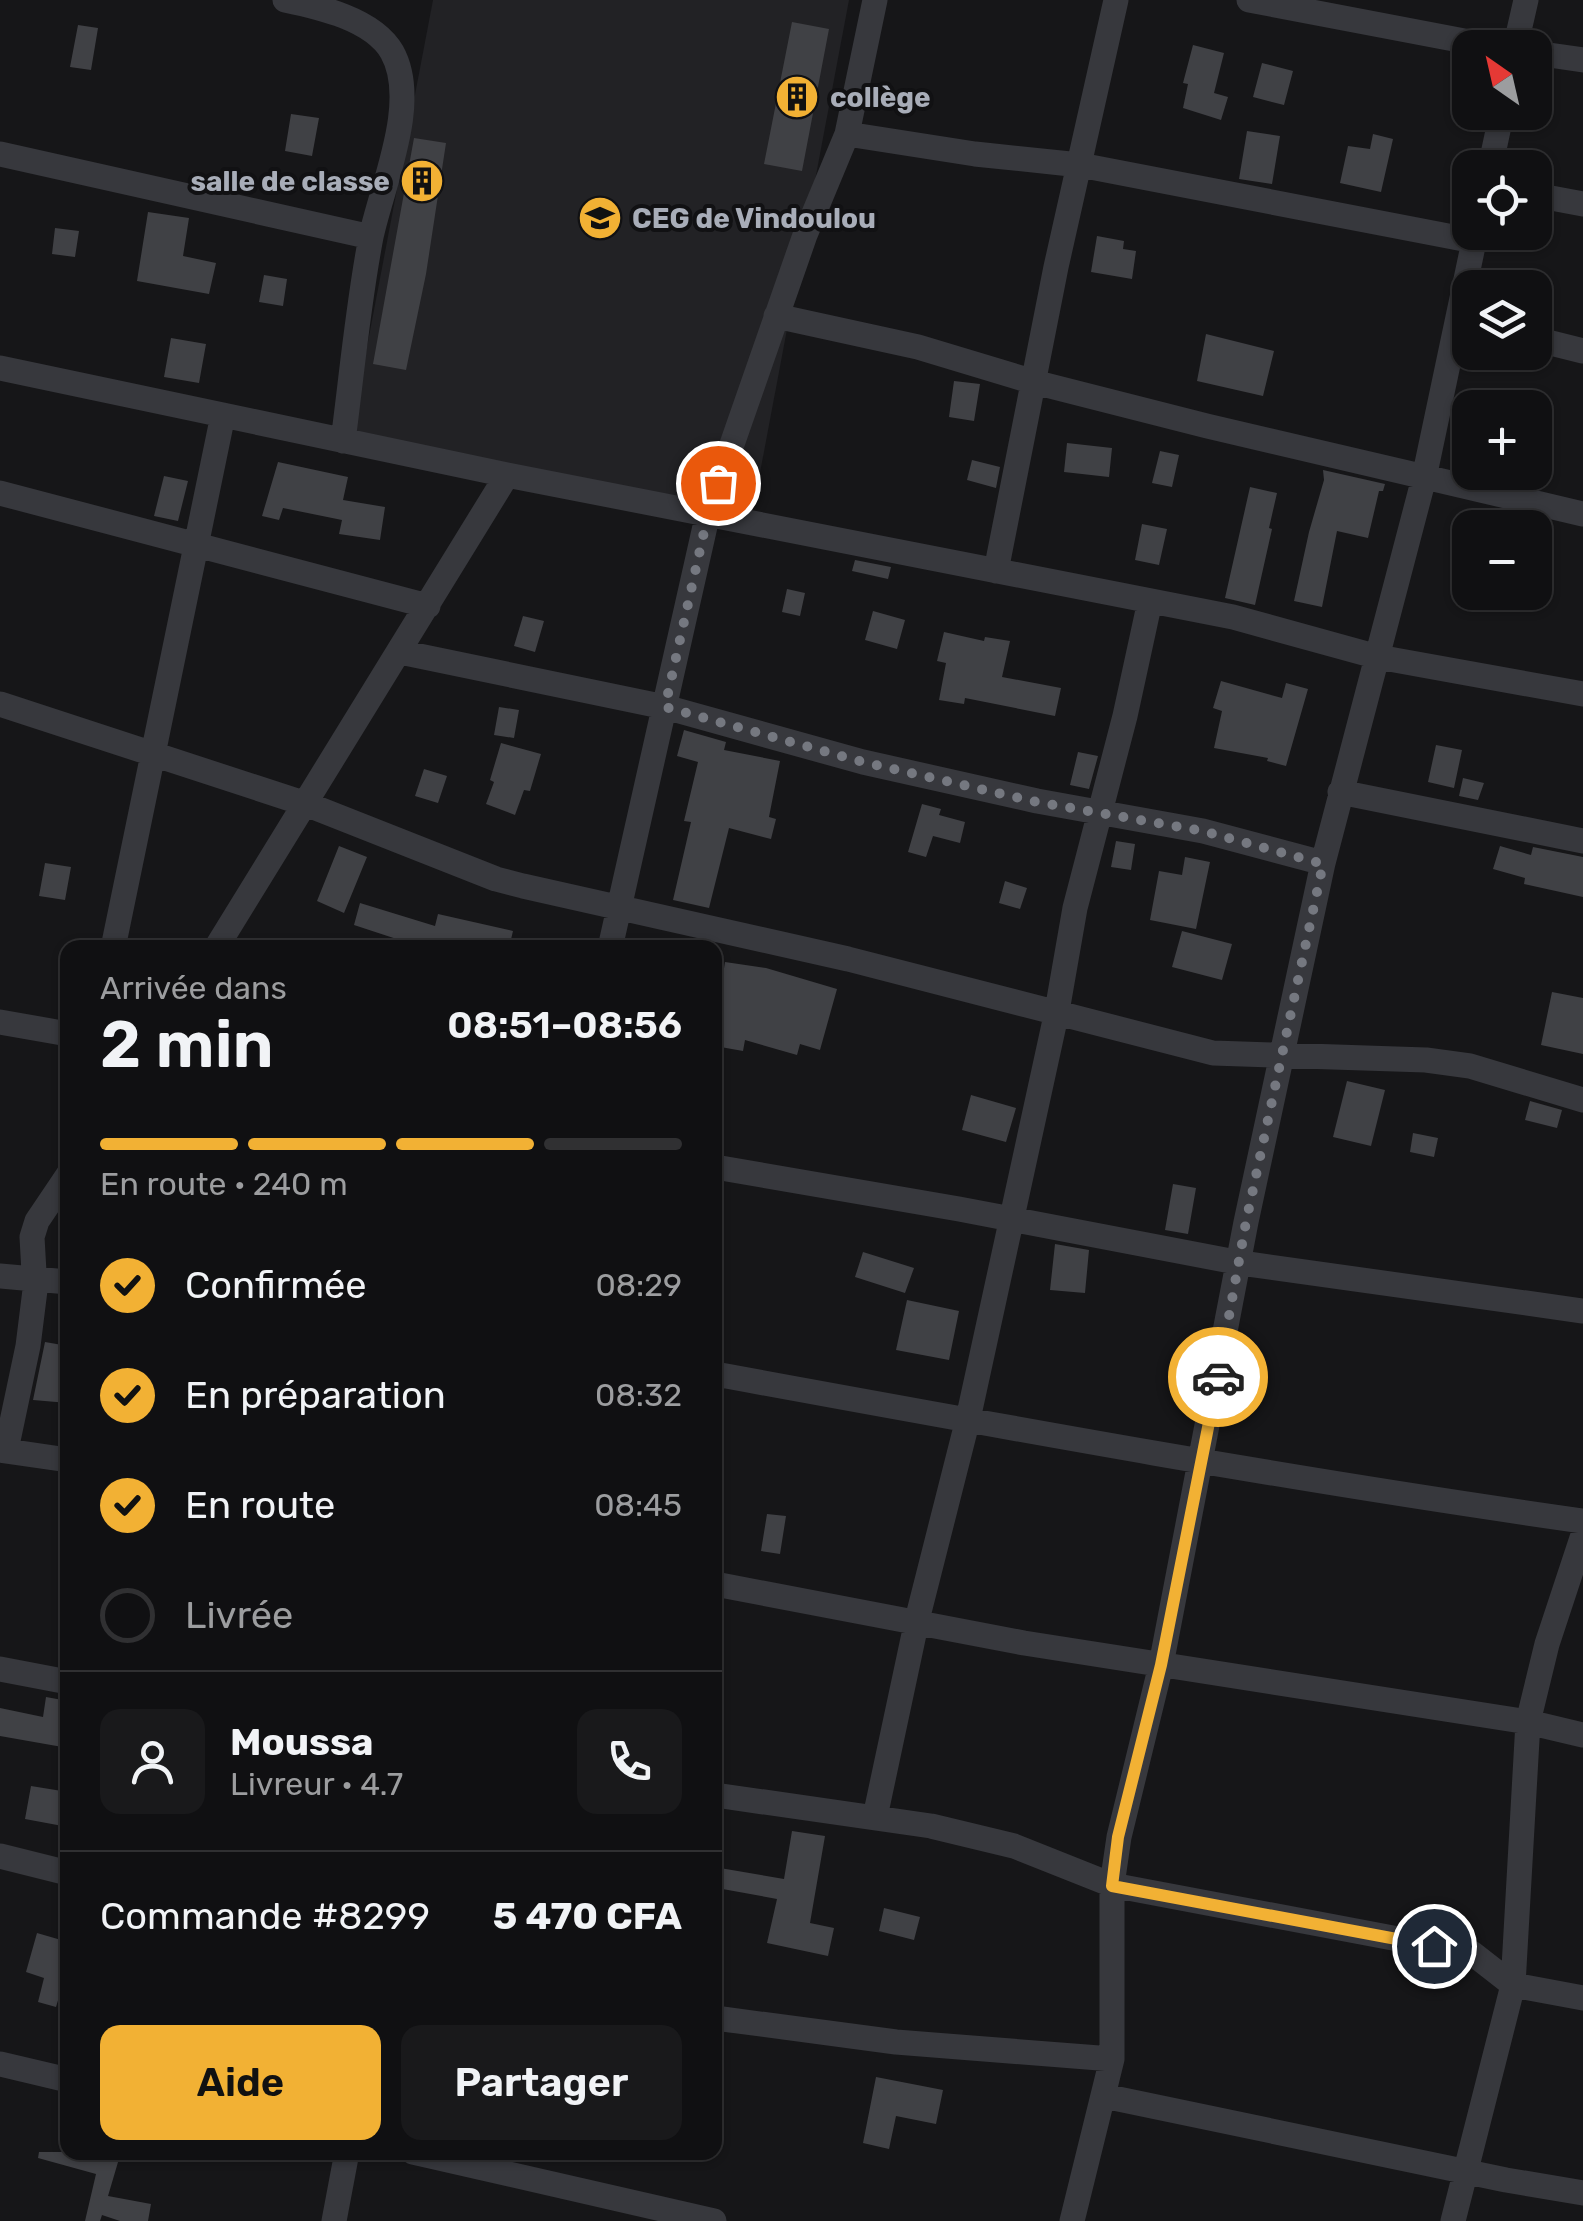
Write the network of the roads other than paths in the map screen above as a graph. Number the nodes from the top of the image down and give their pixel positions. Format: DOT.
graph roads {
  1 [pos="285,0"];
  2 [pos="875,0"];
  3 [pos="1116,0"];
  4 [pos="1249,0"];
  5 [pos="1526,0"];
  6 [pos="1520,30"];
  7 [pos="1452,39"];
  8 [pos="1552,55"];
  9 [pos="1583,60"];
  10 [pos="847,134"];
  11 [pos="0,154"];
  12 [pos="1080,164"];
  13 [pos="1552,199"];
  14 [pos="1583,204"];
  15 [pos="1452,233"];
  16 [pos="371,237"];
  17 [pos="776,316"];
  18 [pos="1552,344"];
  19 [pos="1583,352"];
  20 [pos="0,368"];
  21 [pos="1452,368"];
  22 [pos="1034,382"];
  23 [pos="223,415"];
  24 [pos="343,441"];
  25 [pos="507,475"];
  26 [pos="1424,478"];
  27 [pos="0,493"];
  28 [pos="708,514"];
  29 [pos="1583,514"];
  30 [pos="198,546"];
  31 [pos="996,571"];
  32 [pos="1150,600"];
  33 [pos="428,606"];
  34 [pos="400,652"];
  35 [pos="1378,657"];
  36 [pos="1583,694"];
  37 [pos="0,704"];
  38 [pos="665,707"];
  39 [pos="152,752"];
  40 [pos="1340,792"];
  41 [pos="306,804"];
  42 [pos="1099,814"];
  43 [pos="1583,841"];
  44 [pos="1323,864"];
  45 [pos="620,907"];
  46 [pos="115,940"];
  47 [pos="221,940"];
  48 [pos="612,940"];
  49 [pos="1057,1012"];
  50 [pos="0,1022"];
  51 [pos="60,1033"];
  52 [pos="1284,1057"];
  53 [pos="1583,1100"];
  54 [pos="722,1169"];
  55 [pos="60,1187"];
  56 [pos="1012,1222"];
  57 [pos="1241,1264"];
  58 [pos="0,1276"];
  59 [pos="34,1279"];
  60 [pos="60,1281"];
  61 [pos="1583,1311"];
  62 [pos="722,1375"];
  63 [pos="968,1419"];
  64 [pos="3,1450"];
  65 [pos="60,1459"];
  66 [pos="1199,1462"];
  67 [pos="1583,1521"];
  68 [pos="1583,1535"];
  69 [pos="722,1585"];
  70 [pos="918,1620"];
  71 [pos="1161,1665"];
  72 [pos="0,1668"];
  73 [pos="60,1680"];
  74 [pos="1528,1722"];
  75 [pos="1583,1735"];
  76 [pos="722,1796"];
  77 [pos="875,1817"];
  78 [pos="0,1856"];
  79 [pos="60,1871"];
  80 [pos="1112,1886"];
  81 [pos="1514,1985"];
  82 [pos="1583,1998"];
  83 [pos="722,2019"];
  84 [pos="1112,2059"];
  85 [pos="0,2064"];
  86 [pos="60,2078"];
  87 [pos="1104,2096"];
  88 [pos="345,2160"];
  89 [pos="448,2160"];
  90 [pos="1467,2172"];
  91 [pos="1583,2193"];
  92 [pos="334,2221"];
  93 [pos="714,2221"];
  94 [pos="1072,2221"];
  95 [pos="1453,2221"];
  1 -- 16 [label="street"];
  2 -- 10 [label="street"];
  3 -- 12 [label="street"];
  4 -- 7 [label="street"];
  5 -- 6 [label="street"];
  8 -- 9 [label="street"];
  10 -- 12 [label="street"];
  10 -- 17 [label="street"];
  11 -- 16 [label="street"];
  12 -- 15 [label="street"];
  12 -- 22 [label="street"];
  13 -- 14 [label="street"];
  16 -- 24 [label="street"];
  17 -- 22 [label="street"];
  17 -- 28 [label="street"];
  18 -- 19 [label="street"];
  20 -- 23 [label="street"];
  21 -- 26 [label="street"];
  22 -- 26 [label="street"];
  22 -- 31 [label="street"];
  23 -- 24 [label="street"];
  23 -- 30 [label="street"];
  24 -- 25 [label="street"];
  25 -- 28 [label="street"];
  25 -- 33 [label="street"];
  26 -- 29 [label="street"];
  26 -- 35 [label="street"];
  27 -- 30 [label="street"];
  28 -- 31 [label="street"];
  28 -- 38 [label="street"];
  30 -- 33 [label="street"];
  30 -- 39 [label="street"];
  31 -- 32 [label="street"];
  32 -- 35 [label="street"];
  32 -- 42 [label="street"];
  33 -- 34 [label="street"];
  34 -- 38 [label="street"];
  34 -- 41 [label="street"];
  35 -- 36 [label="street"];
  35 -- 40 [label="street"];
  37 -- 39 [label="street"];
  38 -- 42 [label="street"];
  38 -- 45 [label="street"];
  39 -- 41 [label="street"];
  39 -- 46 [label="street"];
  40 -- 43 [label="street"];
  40 -- 44 [label="street"];
  41 -- 45 [label="street"];
  41 -- 47 [label="street"];
  42 -- 44 [label="street"];
  42 -- 49 [label="street"];
  44 -- 52 [label="street"];
  45 -- 48 [label="street"];
  45 -- 49 [label="street"];
  49 -- 52 [label="street"];
  49 -- 56 [label="street"];
  50 -- 51 [label="street"];
  52 -- 53 [label="street"];
  52 -- 57 [label="street"];
  54 -- 56 [label="street"];
  55 -- 59 [label="street"];
  56 -- 57 [label="street"];
  56 -- 63 [label="street"];
  57 -- 61 [label="street"];
  57 -- 66 [label="street"];
  58 -- 59 [label="street"];
  59 -- 60 [label="street"];
  59 -- 64 [label="street"];
  62 -- 63 [label="street"];
  63 -- 66 [label="street"];
  63 -- 70 [label="street"];
  64 -- 65 [label="street"];
  66 -- 67 [label="street"];
  66 -- 71 [label="street"];
  68 -- 74 [label="street"];
  69 -- 70 [label="street"];
  70 -- 71 [label="street"];
  70 -- 77 [label="street"];
  71 -- 74 [label="street"];
  71 -- 80 [label="street"];
  72 -- 73 [label="street"];
  74 -- 75 [label="street"];
  74 -- 81 [label="street"];
  76 -- 77 [label="street"];
  77 -- 80 [label="street"];
  78 -- 79 [label="street"];
  80 -- 81 [label="street"];
  80 -- 84 [label="street"];
  81 -- 82 [label="street"];
  81 -- 90 [label="street"];
  83 -- 84 [label="street"];
  84 -- 87 [label="street"];
  85 -- 86 [label="street"];
  87 -- 90 [label="street"];
  87 -- 94 [label="street"];
  88 -- 92 [label="street"];
  89 -- 93 [label="street"];
  90 -- 91 [label="street"];
  90 -- 95 [label="street"];
}
